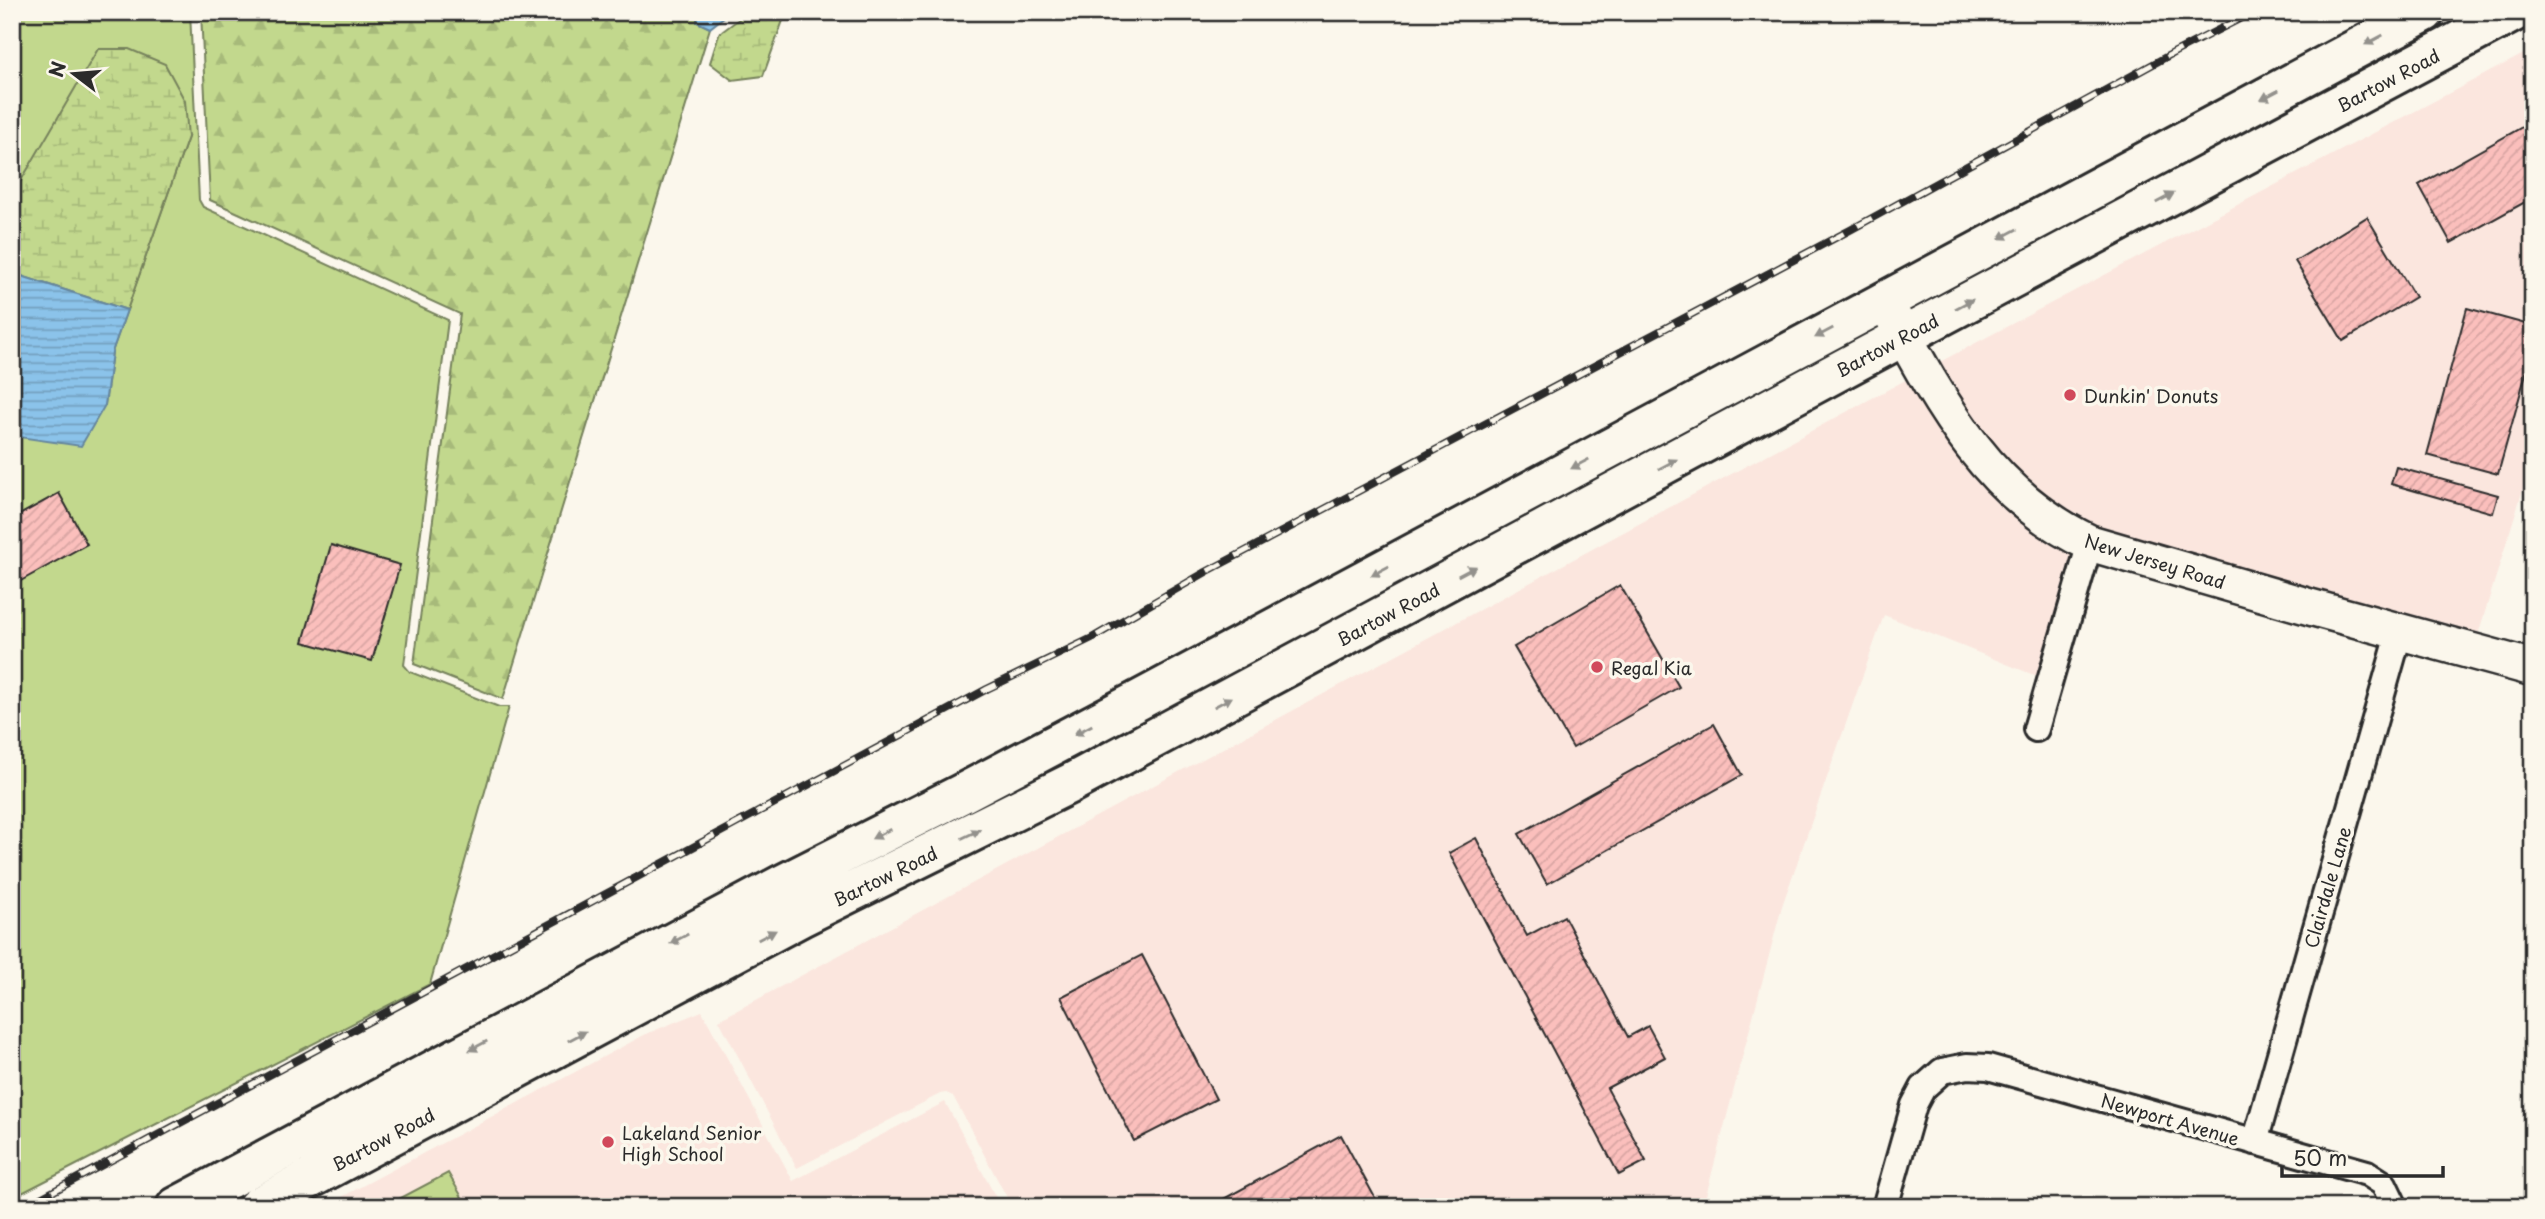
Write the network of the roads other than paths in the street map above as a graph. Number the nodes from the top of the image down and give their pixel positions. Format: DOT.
graph roads {
  1 [pos="2425,12"];
  2 [pos="2514,12"];
  3 [pos="2330,63"];
  4 [pos="2350,100"];
  5 [pos="1884,300"];
  6 [pos="1904,336"];
  7 [pos="2090,543"];
  8 [pos="2400,631"];
  9 [pos="2533,668"];
  10 [pos="1143,698"];
  11 [pos="2036,729"];
  12 [pos="1163,734"];
  13 [pos="2255,1142"];
  14 [pos="2395,1205"];
  15 [pos="176,1207"];
  16 [pos="257,1207"];
  17 [pos="1885,1207"];
  1 -- 3 [label="main road, one-way"];
  2 -- 4 [label="main road, Bartow Road"];
  3 -- 4 [label="main road"];
  3 -- 5 [label="main road, one-way"];
  6 -- 4 [label="main road, Bartow Road, one-way"];
  5 -- 6 [label="street, New Jersey Road"];
  5 -- 10 [label="main road, one-way"];
  6 -- 7 [label="street, New Jersey Road"];
  12 -- 6 [label="main road, Bartow Road, one-way"];
  7 -- 8 [label="street, New Jersey Road"];
  7 -- 11 [label="street"];
  8 -- 9 [label="street, New Jersey Road"];
  8 -- 13 [label="street, Clairdale Lane"];
  10 -- 12 [label="street"];
  10 -- 15 [label="main road, one-way"];
  16 -- 12 [label="main road, Bartow Road, one-way"];
  13 -- 14 [label="street, Newport Avenue"];
  13 -- 17 [label="street, Newport Avenue"];
}
